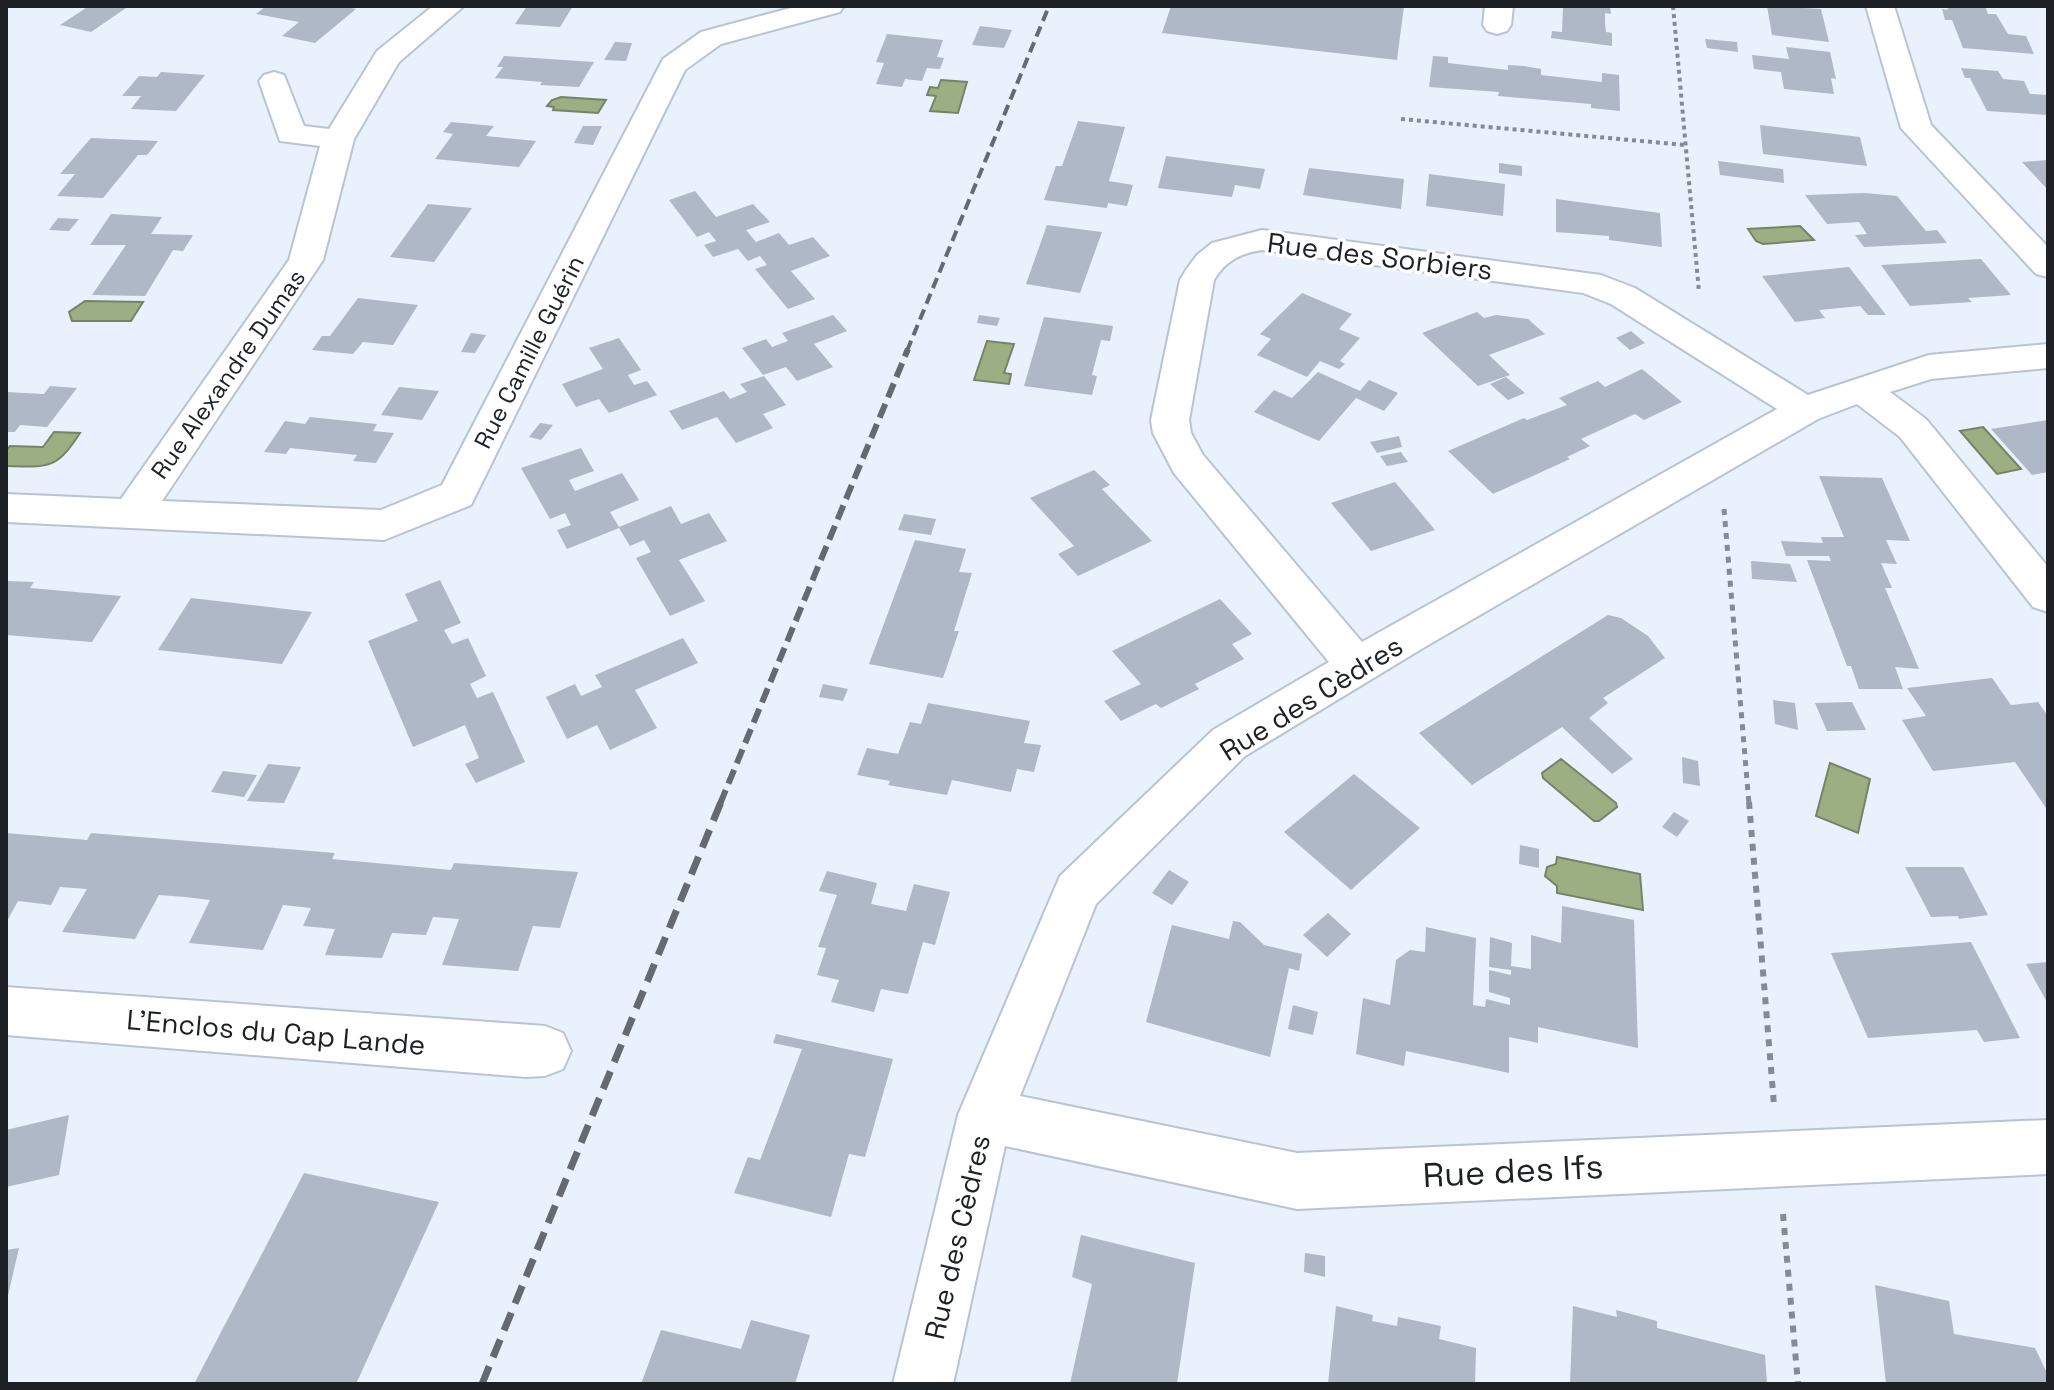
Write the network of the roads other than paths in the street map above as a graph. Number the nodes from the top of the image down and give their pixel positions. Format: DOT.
graph roads {
  1 [pos="450,6"];
  2 [pos="830,6"];
  3 [pos="1880,6"];
  4 [pos="274,81"];
  5 [pos="338,139"];
  6 [pos="2048,267"];
  7 [pos="2048,356"];
  8 [pos="1861,388"];
  9 [pos="1805,410"];
  10 [pos="6,508"];
  11 [pos="131,515"];
  12 [pos="2048,596"];
  13 [pos="1357,666"];
  14 [pos="6,1011"];
  15 [pos="545,1051"];
  16 [pos="985,1115"];
  17 [pos="2048,1147"];
  18 [pos="923,1384"];
  1 -- 5 [label="street, Rue Alexandre Dumas"];
  2 -- 11 [label="street, Rue Camille Guérin"];
  3 -- 6 [label="street"];
  4 -- 5 [label="street"];
  5 -- 11 [label="street, Rue Alexandre Dumas"];
  7 -- 8 [label="street, Rue des Cèdres"];
  8 -- 9 [label="street, Rue des Cèdres"];
  8 -- 12 [label="street"];
  9 -- 13 [label="street, Rue des Cèdres"];
  9 -- 13 [label="street, Rue des Sorbiers"];
  10 -- 11 [label="street"];
  13 -- 16 [label="street, Rue des Cèdres"];
  14 -- 15 [label="street, L'Enclos du Cap Lande"];
  16 -- 17 [label="street, Rue des Ifs"];
  16 -- 18 [label="street, Rue des Cèdres"];
}
